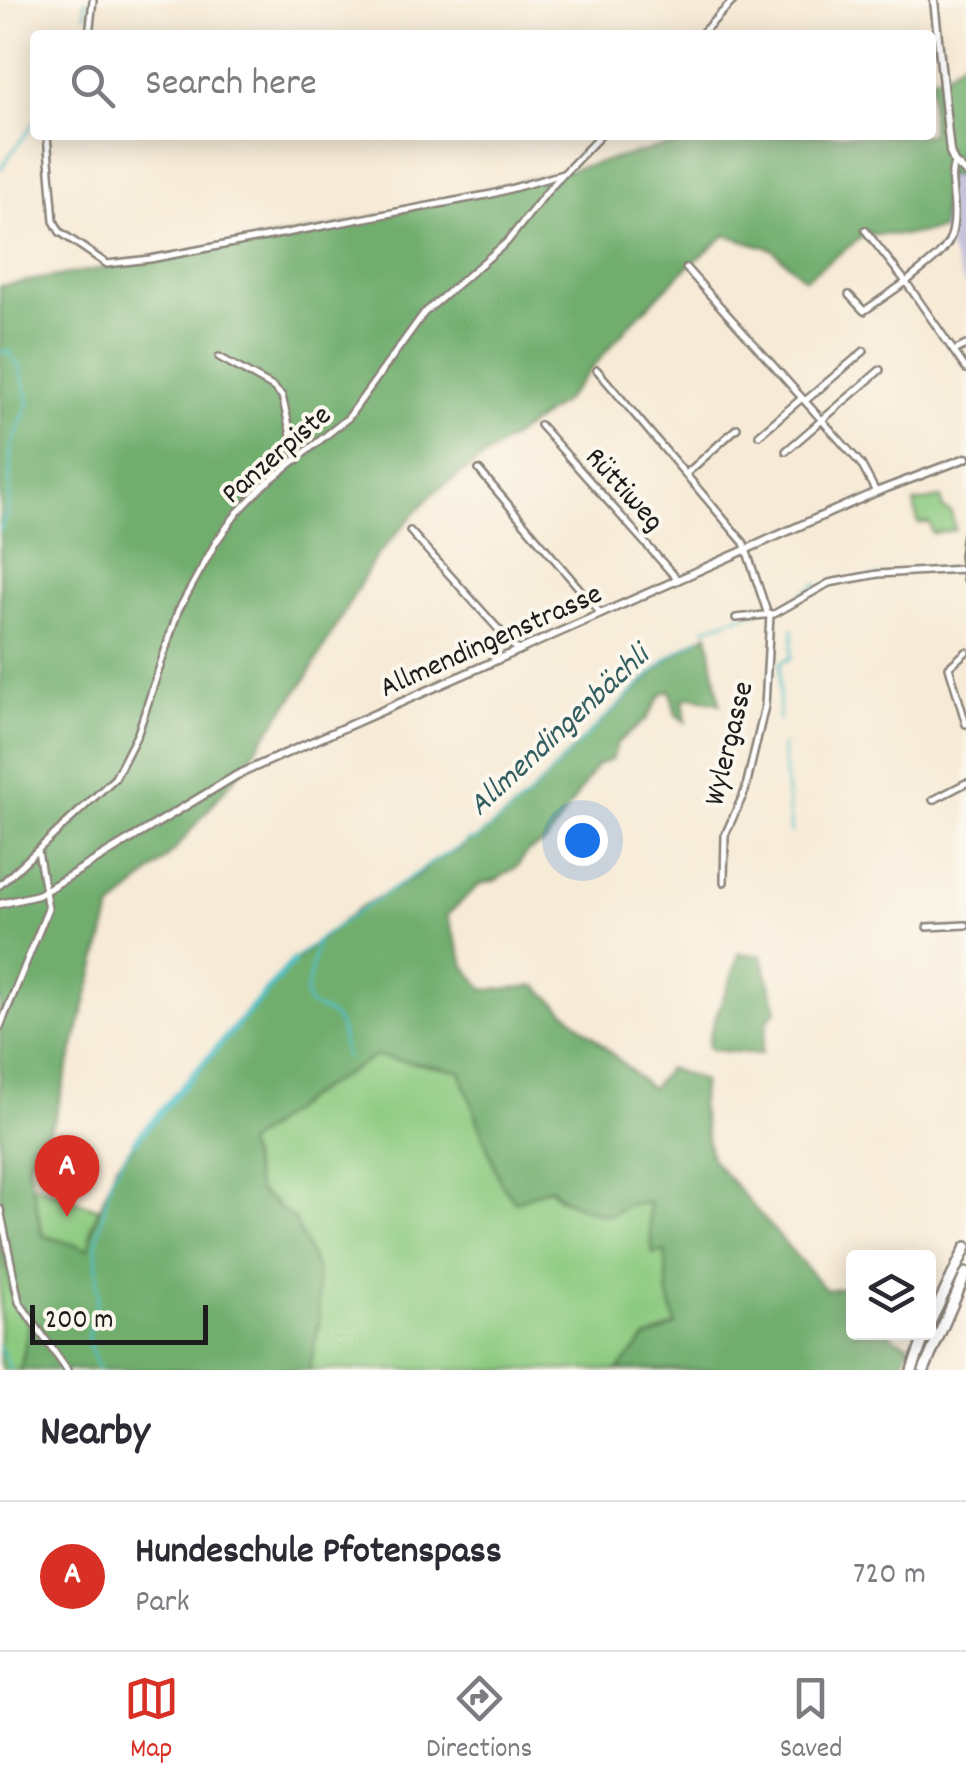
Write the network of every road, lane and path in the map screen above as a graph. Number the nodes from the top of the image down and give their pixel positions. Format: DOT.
graph roads {
  1 [pos="94,0"];
  2 [pos="734,0"];
  3 [pos="934,0"];
  4 [pos="90,30"];
  5 [pos="705,30"];
  6 [pos="47,140"];
  7 [pos="596,140"];
  8 [pos="954,162"];
  9 [pos="966,172"];
  10 [pos="563,174"];
  11 [pos="866,230"];
  12 [pos="686,268"];
  13 [pos="906,282"];
  14 [pos="849,295"];
  15 [pos="966,344"];
  16 [pos="864,350"];
  17 [pos="954,351"];
  18 [pos="220,358"];
  19 [pos="966,369"];
  20 [pos="597,370"];
  21 [pos="880,370"];
  22 [pos="804,400"];
  23 [pos="821,420"];
  24 [pos="540,425"];
  25 [pos="737,428"];
  26 [pos="759,435"];
  27 [pos="786,452"];
  28 [pos="966,458"];
  29 [pos="297,460"];
  30 [pos="479,470"];
  31 [pos="686,474"];
  32 [pos="876,492"];
  33 [pos="410,531"];
  34 [pos="966,534"];
  35 [pos="748,548"];
  36 [pos="963,569"];
  37 [pos="678,580"];
  38 [pos="966,580"];
  39 [pos="602,614"];
  40 [pos="769,615"];
  41 [pos="736,618"];
  42 [pos="518,652"];
  43 [pos="966,652"];
  44 [pos="966,724"];
  45 [pos="966,782"];
  46 [pos="933,800"];
  47 [pos="38,850"];
  48 [pos="724,882"];
  49 [pos="0,885"];
  50 [pos="46,891"];
  51 [pos="0,904"];
  52 [pos="966,924"];
  53 [pos="928,927"];
  54 [pos="0,1027"];
  55 [pos="0,1209"];
  56 [pos="966,1247"];
  57 [pos="966,1273"];
  58 [pos="936,1311"];
  59 [pos="923,1340"];
  60 [pos="67,1370"];
  61 [pos="912,1370"];
  62 [pos="924,1370"];
  1 -- 4 [label="street"];
  2 -- 5 [label="street"];
  3 -- 8 [label="street"];
  6 -- 10 [label="street"];
  7 -- 10 [label="street, Panzerpiste"];
  8 -- 9 [label="street"];
  8 -- 13 [label="street"];
  10 -- 29 [label="street, Panzerpiste"];
  11 -- 13 [label="street"];
  12 -- 22 [label="street"];
  13 -- 14 [label="street"];
  13 -- 17 [label="street"];
  15 -- 17 [label="street"];
  16 -- 22 [label="street"];
  17 -- 19 [label="street"];
  18 -- 29 [label="street"];
  20 -- 31 [label="street"];
  21 -- 23 [label="street"];
  22 -- 23 [label="street"];
  22 -- 26 [label="street"];
  23 -- 27 [label="street"];
  23 -- 32 [label="street"];
  24 -- 37 [label="street, Rüttiweg"];
  25 -- 31 [label="street"];
  28 -- 32 [label="street, Allmendingenstrasse"];
  29 -- 47 [label="street, Panzerpiste"];
  30 -- 39 [label="street"];
  31 -- 35 [label="street"];
  32 -- 35 [label="street, Allmendingenstrasse"];
  33 -- 42 [label="street"];
  34 -- 36 [label="street"];
  35 -- 37 [label="street, Allmendingenstrasse"];
  35 -- 40 [label="street, Wylergasse"];
  36 -- 38 [label="street"];
  36 -- 40 [label="street"];
  37 -- 39 [label="street, Allmendingenstrasse"];
  39 -- 42 [label="street, Allmendingenstrasse"];
  40 -- 41 [label="street"];
  40 -- 48 [label="street, Wylergasse"];
  42 -- 50 [label="street, Allmendingenstrasse"];
  43 -- 44 [label="street"];
  45 -- 46 [label="street"];
  47 -- 49 [label="street, Panzerpiste"];
  47 -- 50 [label="street"];
  50 -- 51 [label="street, Allmendingenstrasse"];
  50 -- 54 [label="street"];
  52 -- 53 [label="street"];
  55 -- 60 [label="street"];
  56 -- 58 [label="highway"];
  57 -- 62 [label="highway"];
  59 -- 61 [label="highway"];
}
